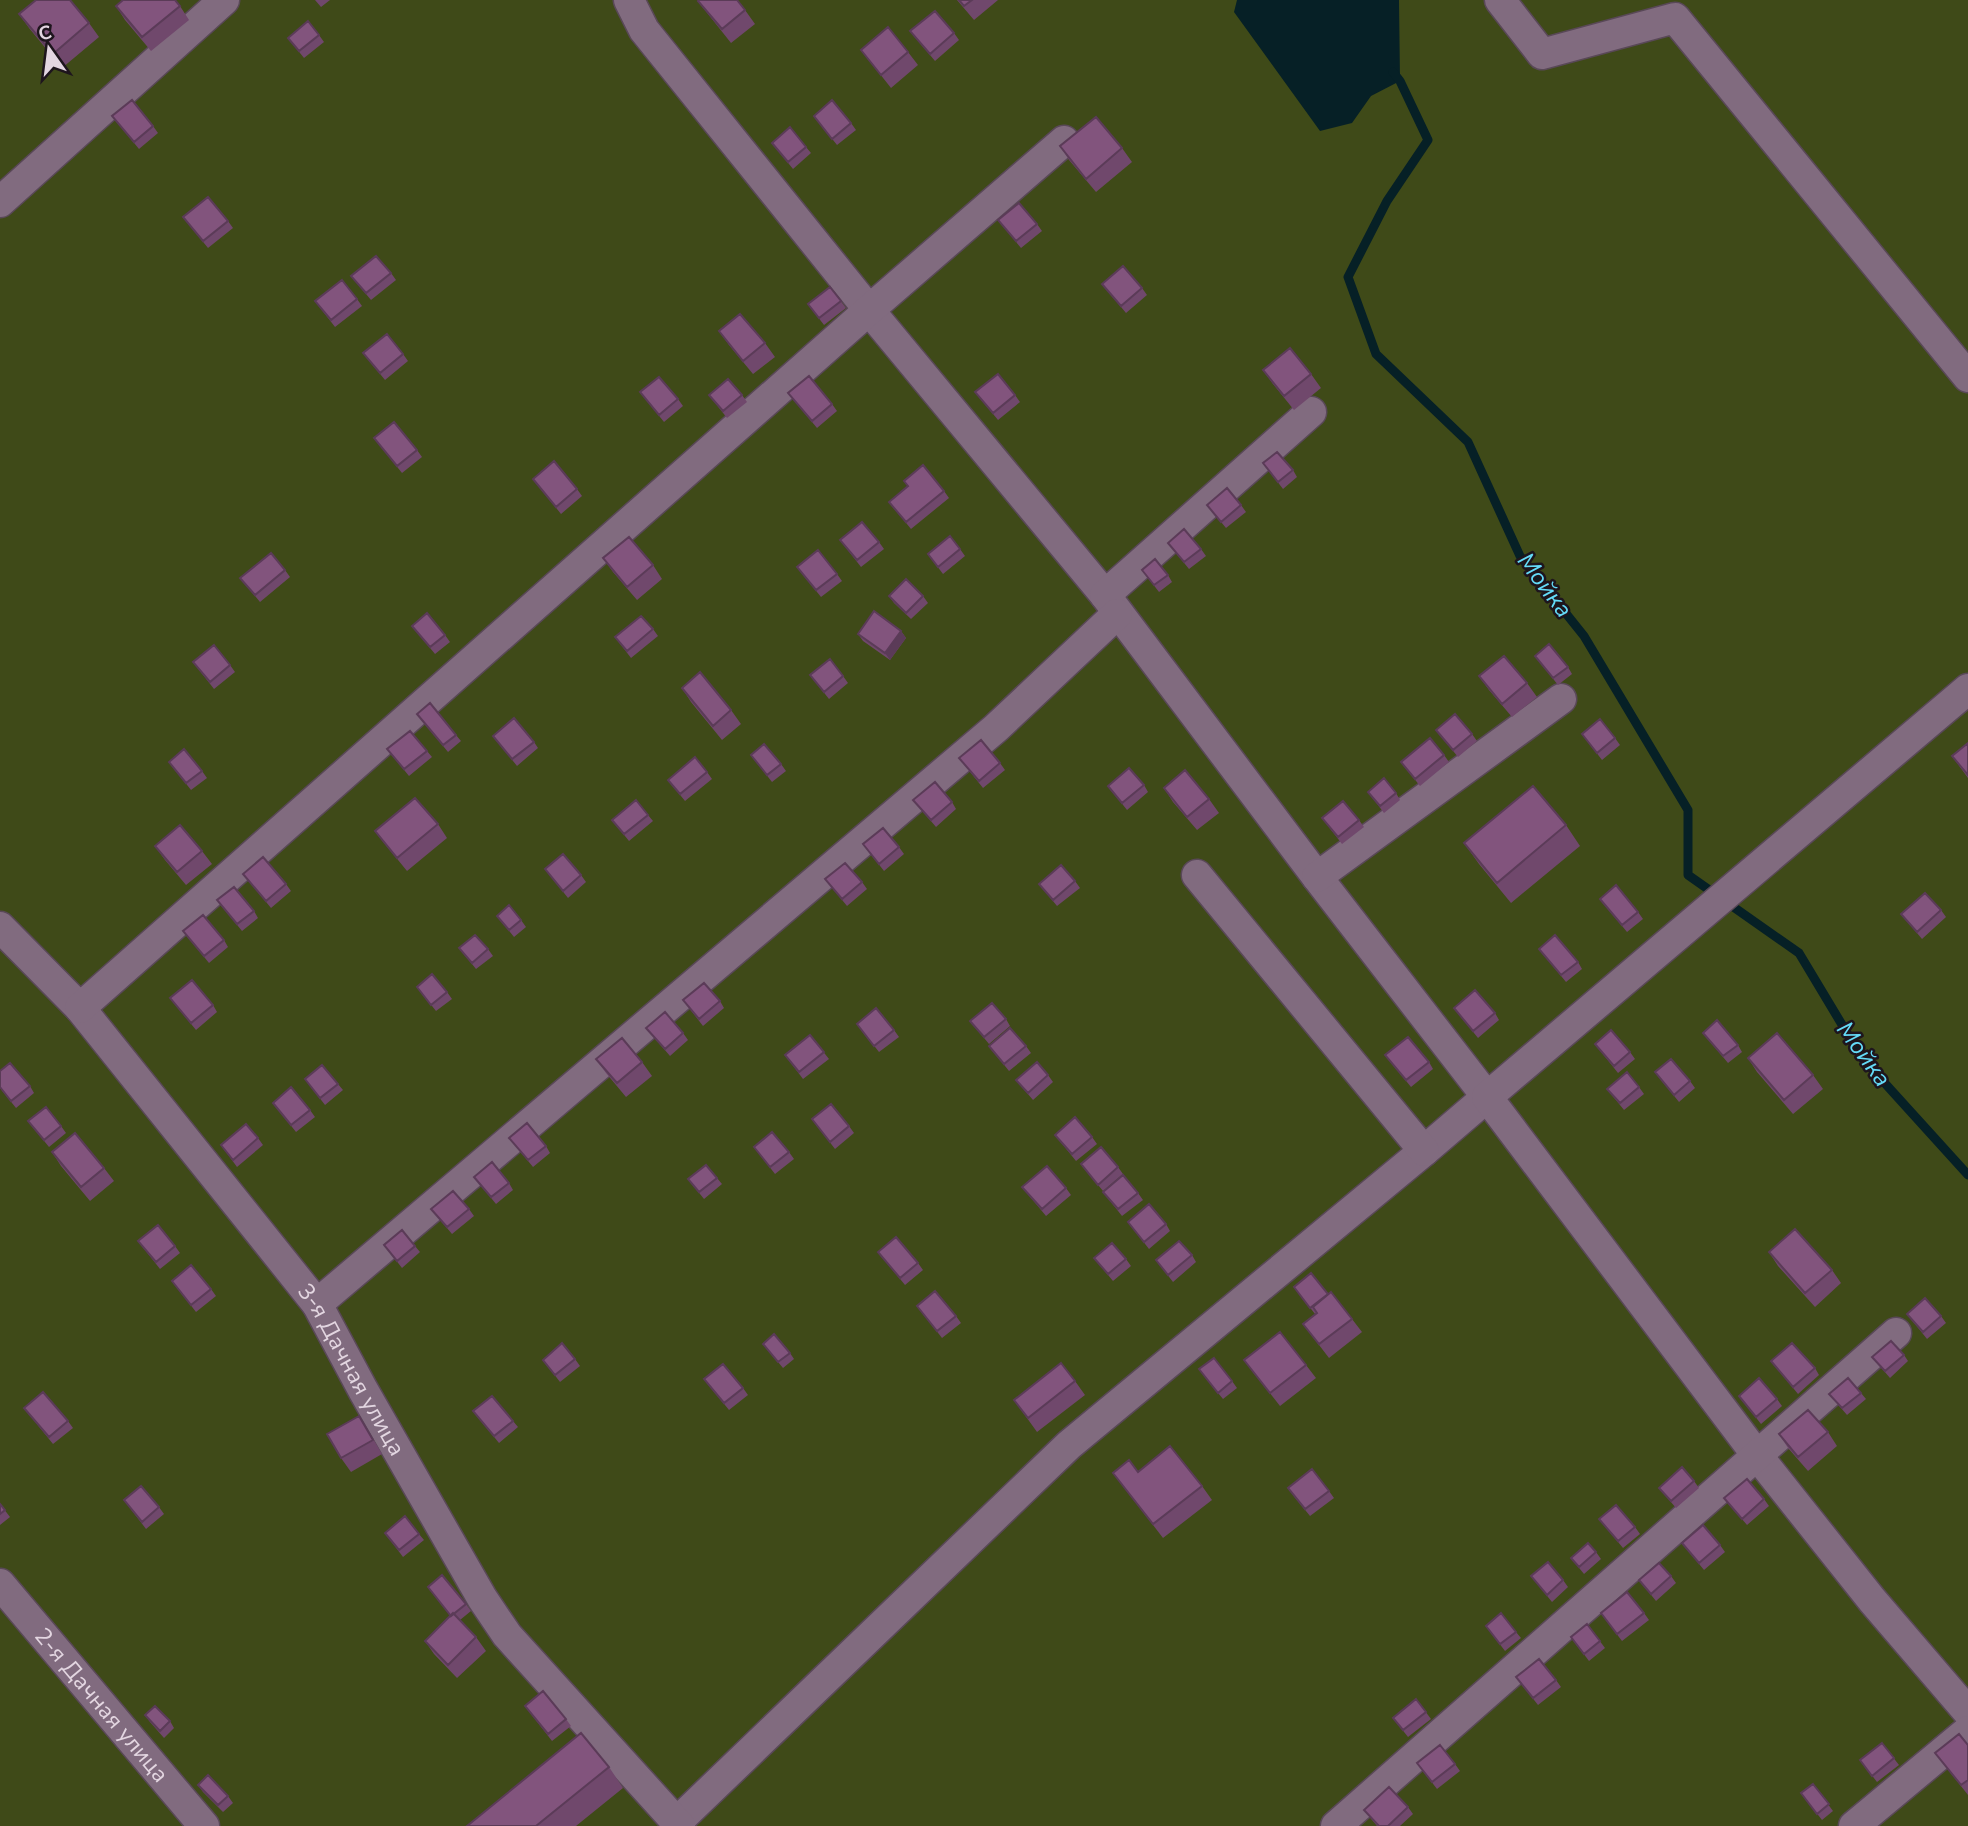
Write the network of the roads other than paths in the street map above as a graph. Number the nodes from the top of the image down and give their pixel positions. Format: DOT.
graph roads {
  1 [pos="224,0"];
  2 [pos="629,0"];
  3 [pos="1500,0"];
  4 [pos="1064,141"];
  5 [pos="0,202"];
  6 [pos="869,310"];
  7 [pos="1968,377"];
  8 [pos="1311,412"];
  9 [pos="1111,604"];
  10 [pos="1968,689"];
  11 [pos="1561,699"];
  12 [pos="1197,875"];
  13 [pos="1317,877"];
  14 [pos="0,927"];
  15 [pos="80,1008"];
  16 [pos="1486,1097"];
  17 [pos="1424,1152"];
  18 [pos="317,1304"];
  19 [pos="1896,1333"];
  20 [pos="1756,1454"];
  21 [pos="0,1584"];
  22 [pos="1968,1713"];
  23 [pos="1968,1731"];
  24 [pos="678,1824"];
  25 [pos="204,1826"];
  26 [pos="1336,1826"];
  27 [pos="1854,1826"];
  1 -- 5 [label="street"];
  2 -- 6 [label="street"];
  3 -- 7 [label="street"];
  4 -- 6 [label="street"];
  6 -- 9 [label="street"];
  6 -- 15 [label="street"];
  8 -- 9 [label="street"];
  9 -- 13 [label="street"];
  9 -- 18 [label="street"];
  10 -- 16 [label="street"];
  11 -- 13 [label="street"];
  12 -- 17 [label="street"];
  13 -- 16 [label="street"];
  14 -- 15 [label="street, 3-я Дачная улица"];
  15 -- 18 [label="street, 3-я Дачная улица"];
  16 -- 17 [label="street"];
  16 -- 20 [label="street"];
  17 -- 24 [label="street"];
  18 -- 24 [label="street, 3-я Дачная улица"];
  19 -- 20 [label="street"];
  20 -- 22 [label="street"];
  20 -- 26 [label="street"];
  21 -- 25 [label="street, 2-я Дачная улица"];
  23 -- 27 [label="street"];
}
